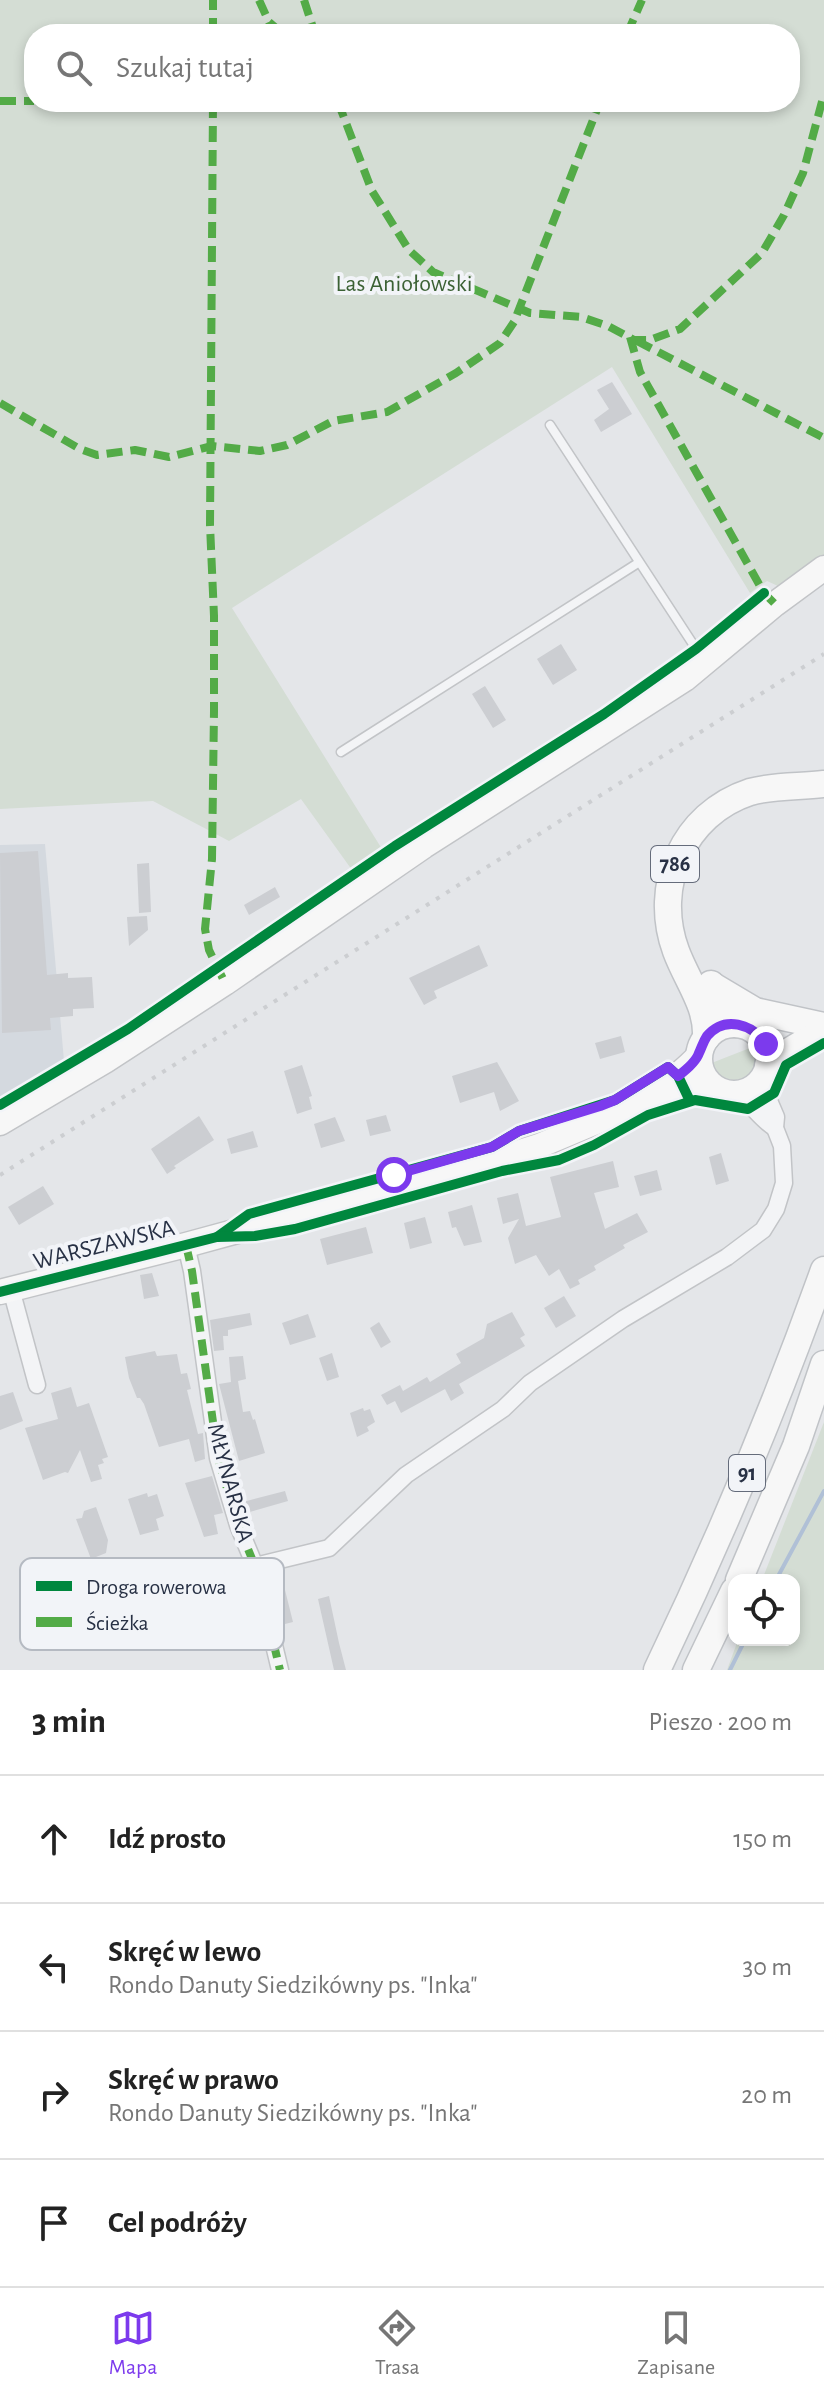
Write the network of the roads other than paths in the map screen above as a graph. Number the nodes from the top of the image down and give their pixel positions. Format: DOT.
graph roads {
  1 [pos="550,425"];
  2 [pos="638,563"];
  3 [pos="824,568"];
  4 [pos="705,662"];
  5 [pos="341,752"];
  6 [pos="824,784"];
  7 [pos="824,800"];
  8 [pos="713,986"];
  9 [pos="734,1024"];
  10 [pos="819,1026"];
  11 [pos="759,1035"];
  12 [pos="702,1047"];
  13 [pos="766,1072"];
  14 [pos="696,1093"];
  15 [pos="653,1098"];
  16 [pos="745,1100"];
  17 [pos="0,1123"];
  18 [pos="775,1128"];
  19 [pos="186,1245"];
  20 [pos="824,1270"];
  21 [pos="6,1291"];
  22 [pos="824,1364"];
  23 [pos="37,1385"];
  24 [pos="252,1558"];
  25 [pos="284,1559"];
  26 [pos="742,1574"];
  27 [pos="728,1603"];
  28 [pos="275,1650"];
  29 [pos="280,1670"];
  30 [pos="657,1670"];
  31 [pos="696,1670"];
  1 -- 2 [label="lane"];
  2 -- 4 [label="lane"];
  2 -- 5 [label="lane"];
  3 -- 4 [label="street"];
  4 -- 17 [label="street"];
  6 -- 12 [label="main road, 786"];
  7 -- 8 [label="main road"];
  8 -- 9 [label="main road"];
  8 -- 10 [label="main road"];
  9 -- 11 [label="main road"];
  9 -- 12 [label="main road"];
  10 -- 11 [label="main road"];
  10 -- 13 [label="main road"];
  11 -- 13 [label="main road"];
  12 -- 14 [label="main road"];
  12 -- 15 [label="street, WARSZAWSKA"];
  13 -- 16 [label="main road"];
  13 -- 18 [label="street"];
  14 -- 15 [label="street, WARSZAWSKA"];
  14 -- 16 [label="main road"];
  15 -- 19 [label="street, WARSZAWSKA"];
  16 -- 18 [label="street"];
  18 -- 25 [label="street"];
  19 -- 21 [label="street, WARSZAWSKA"];
  19 -- 24 [label="street, MŁYNARSKA"];
  20 -- 30 [label="main road, 91"];
  21 -- 23 [label="street"];
  22 -- 26 [label="main road, 91"];
  27 -- 31 [label="main road"];
  28 -- 29 [label="street, MŁYNARSKA"];
}
